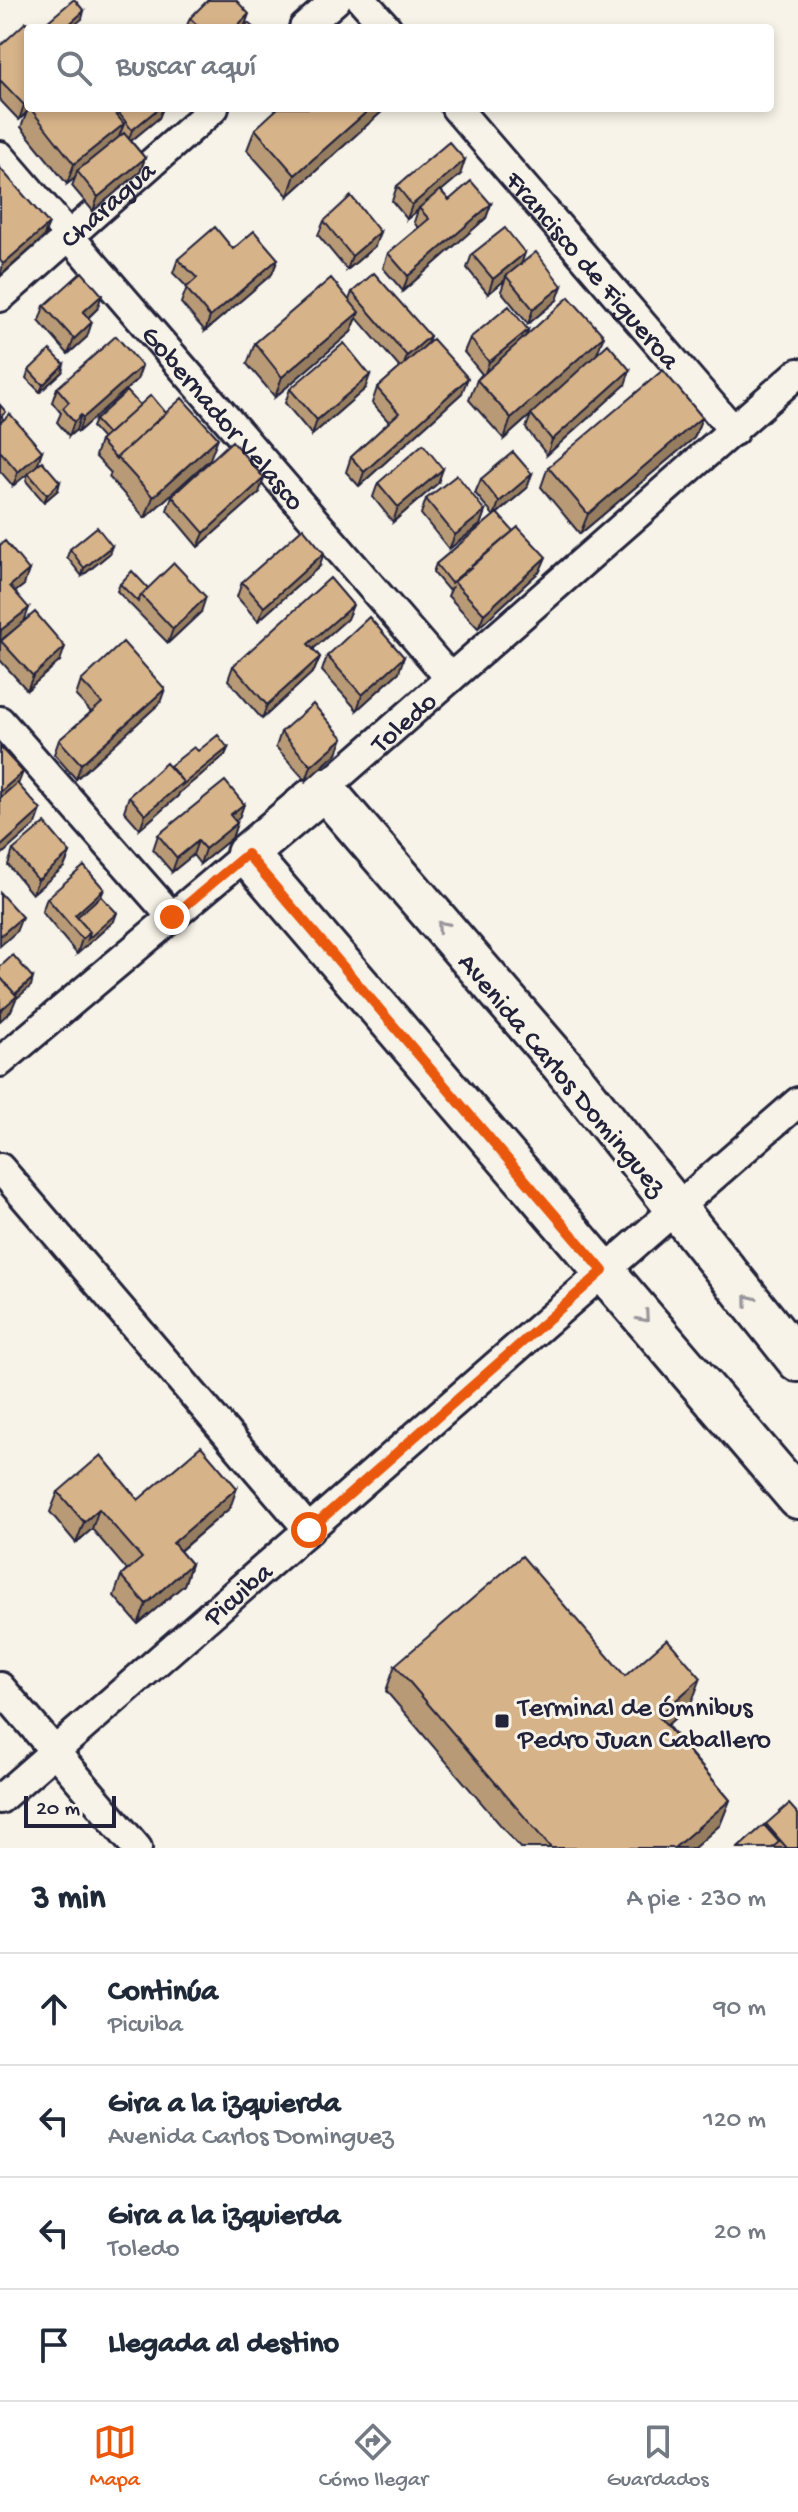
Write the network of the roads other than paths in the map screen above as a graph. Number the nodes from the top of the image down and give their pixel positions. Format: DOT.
graph roads {
  1 [pos="336,0"];
  2 [pos="362,0"];
  3 [pos="309,24"];
  4 [pos="383,24"];
  5 [pos="210,112"];
  6 [pos="459,112"];
  7 [pos="0,156"];
  8 [pos="70,236"];
  9 [pos="0,297"];
  10 [pos="798,373"];
  11 [pos="734,431"];
  12 [pos="450,678"];
  13 [pos="0,721"];
  14 [pos="324,789"];
  15 [pos="247,854"];
  16 [pos="172,917"];
  17 [pos="0,1062"];
  18 [pos="798,1102"];
  19 [pos="0,1168"];
  20 [pos="676,1208"];
  21 [pos="603,1271"];
  22 [pos="798,1361"];
  23 [pos="798,1498"];
  24 [pos="309,1530"];
  25 [pos="0,1687"];
  26 [pos="54,1751"];
  27 [pos="0,1799"];
  28 [pos="137,1848"];
  1 -- 3 [label="street"];
  2 -- 4 [label="street"];
  5 -- 8 [label="street, Charagua"];
  6 -- 11 [label="street, Francisco de Figueroa"];
  7 -- 8 [label="street, Gobernador Velasco"];
  8 -- 9 [label="street, Charagua"];
  8 -- 12 [label="street, Gobernador Velasco"];
  10 -- 11 [label="street, Toledo"];
  11 -- 12 [label="street, Toledo"];
  12 -- 14 [label="street, Toledo"];
  13 -- 16 [label="street"];
  14 -- 15 [label="main road, Toledo"];
  20 -- 14 [label="main road, Avenida Carlos Dominguez, one-way"];
  15 -- 16 [label="street, Toledo"];
  15 -- 21 [label="main road"];
  16 -- 17 [label="street, Toledo"];
  18 -- 20 [label="street, Picuiba"];
  19 -- 24 [label="street"];
  20 -- 21 [label="street, Picuiba"];
  22 -- 20 [label="main road, Avenida Carlos Dominguez, one-way"];
  21 -- 23 [label="main road, one-way"];
  21 -- 24 [label="street, Picuiba"];
  24 -- 26 [label="street, Picuiba"];
  25 -- 26 [label="street"];
  26 -- 27 [label="street, Picuiba"];
  26 -- 28 [label="street"];
}
